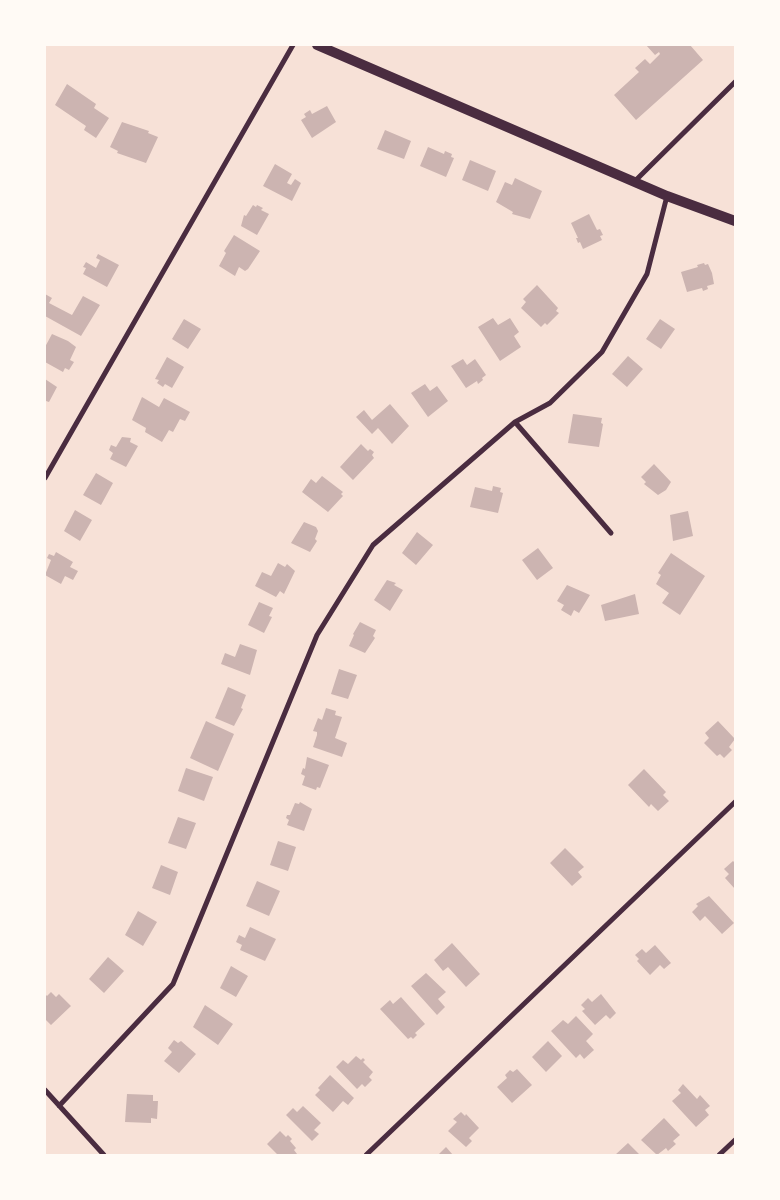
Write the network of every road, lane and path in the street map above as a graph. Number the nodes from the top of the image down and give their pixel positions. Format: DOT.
graph roads {
  1 [pos="293,45"];
  2 [pos="317,45"];
  3 [pos="735,82"];
  4 [pos="634,182"];
  5 [pos="667,196"];
  6 [pos="735,221"];
  7 [pos="515,422"];
  8 [pos="45,478"];
  9 [pos="611,533"];
  10 [pos="734,804"];
  11 [pos="45,1090"];
  12 [pos="59,1106"];
  13 [pos="735,1140"];
  14 [pos="104,1155"];
  15 [pos="366,1155"];
  16 [pos="719,1155"];
  1 -- 8 [label="street"];
  2 -- 4 [label="main road"];
  3 -- 4 [label="street"];
  4 -- 5 [label="main road"];
  5 -- 6 [label="main road"];
  5 -- 7 [label="street"];
  7 -- 9 [label="street"];
  7 -- 12 [label="street"];
  10 -- 15 [label="street"];
  11 -- 12 [label="street"];
  12 -- 14 [label="street"];
  13 -- 16 [label="street"];
}
